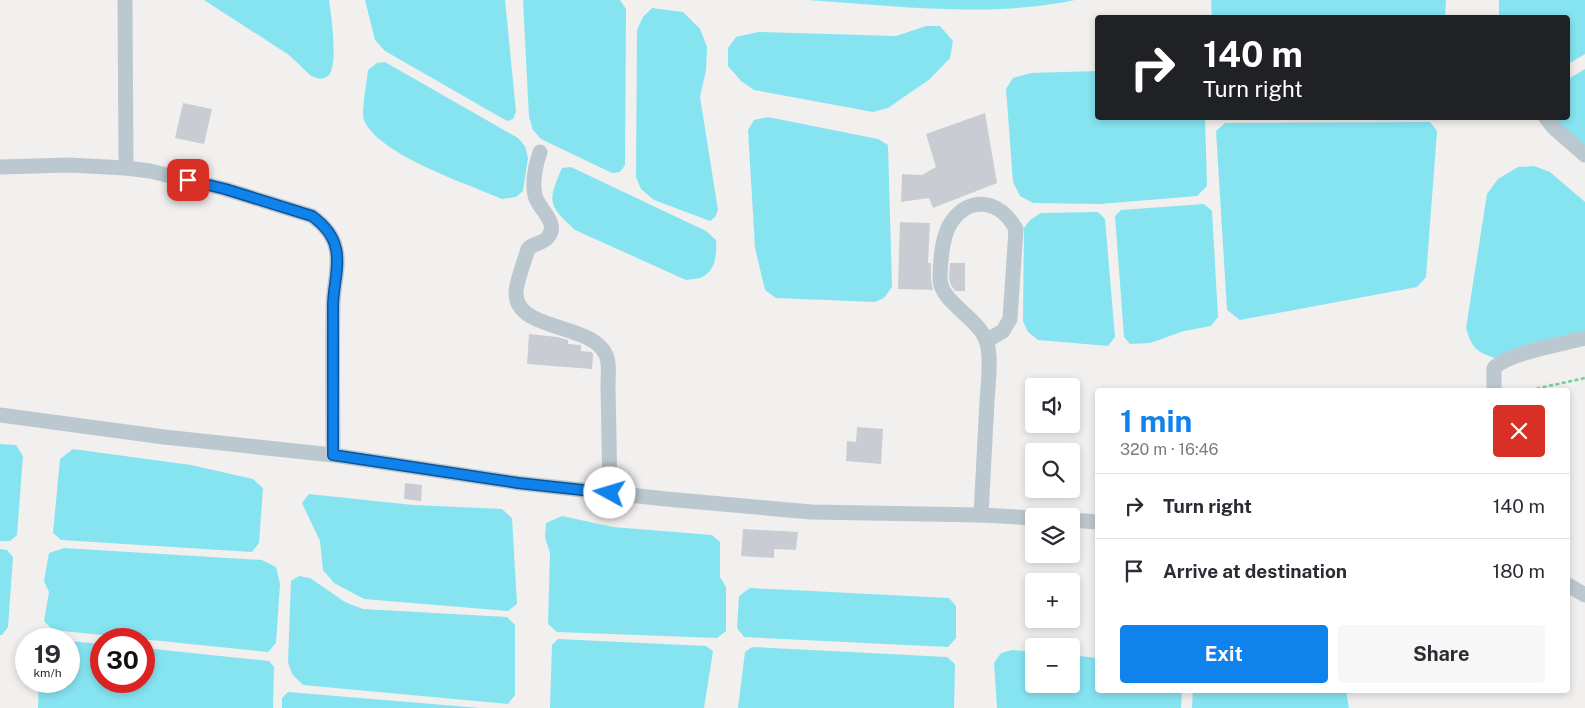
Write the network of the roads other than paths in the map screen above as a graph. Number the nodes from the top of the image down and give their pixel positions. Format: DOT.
graph roads {
  1 [pos="125,0"];
  2 [pos="1548,120"];
  3 [pos="540,152"];
  4 [pos="1585,155"];
  5 [pos="0,167"];
  6 [pos="126,168"];
  7 [pos="1585,338"];
  8 [pos="986,341"];
  9 [pos="1494,388"];
  10 [pos="0,415"];
  11 [pos="333,455"];
  12 [pos="610,493"];
  13 [pos="981,515"];
  14 [pos="1025,517"];
  15 [pos="1080,521"];
  16 [pos="1095,522"];
  17 [pos="1570,586"];
  18 [pos="1585,595"];
  1 -- 6 [label="street"];
  2 -- 4 [label="street"];
  3 -- 12 [label="street"];
  5 -- 6 [label="street"];
  6 -- 11 [label="street"];
  7 -- 9 [label="street"];
  8 -- 8 [label="street"];
  8 -- 13 [label="street"];
  10 -- 11 [label="street"];
  11 -- 12 [label="street"];
  12 -- 13 [label="street"];
  13 -- 14 [label="street"];
  15 -- 16 [label="street"];
  17 -- 18 [label="street"];
}
